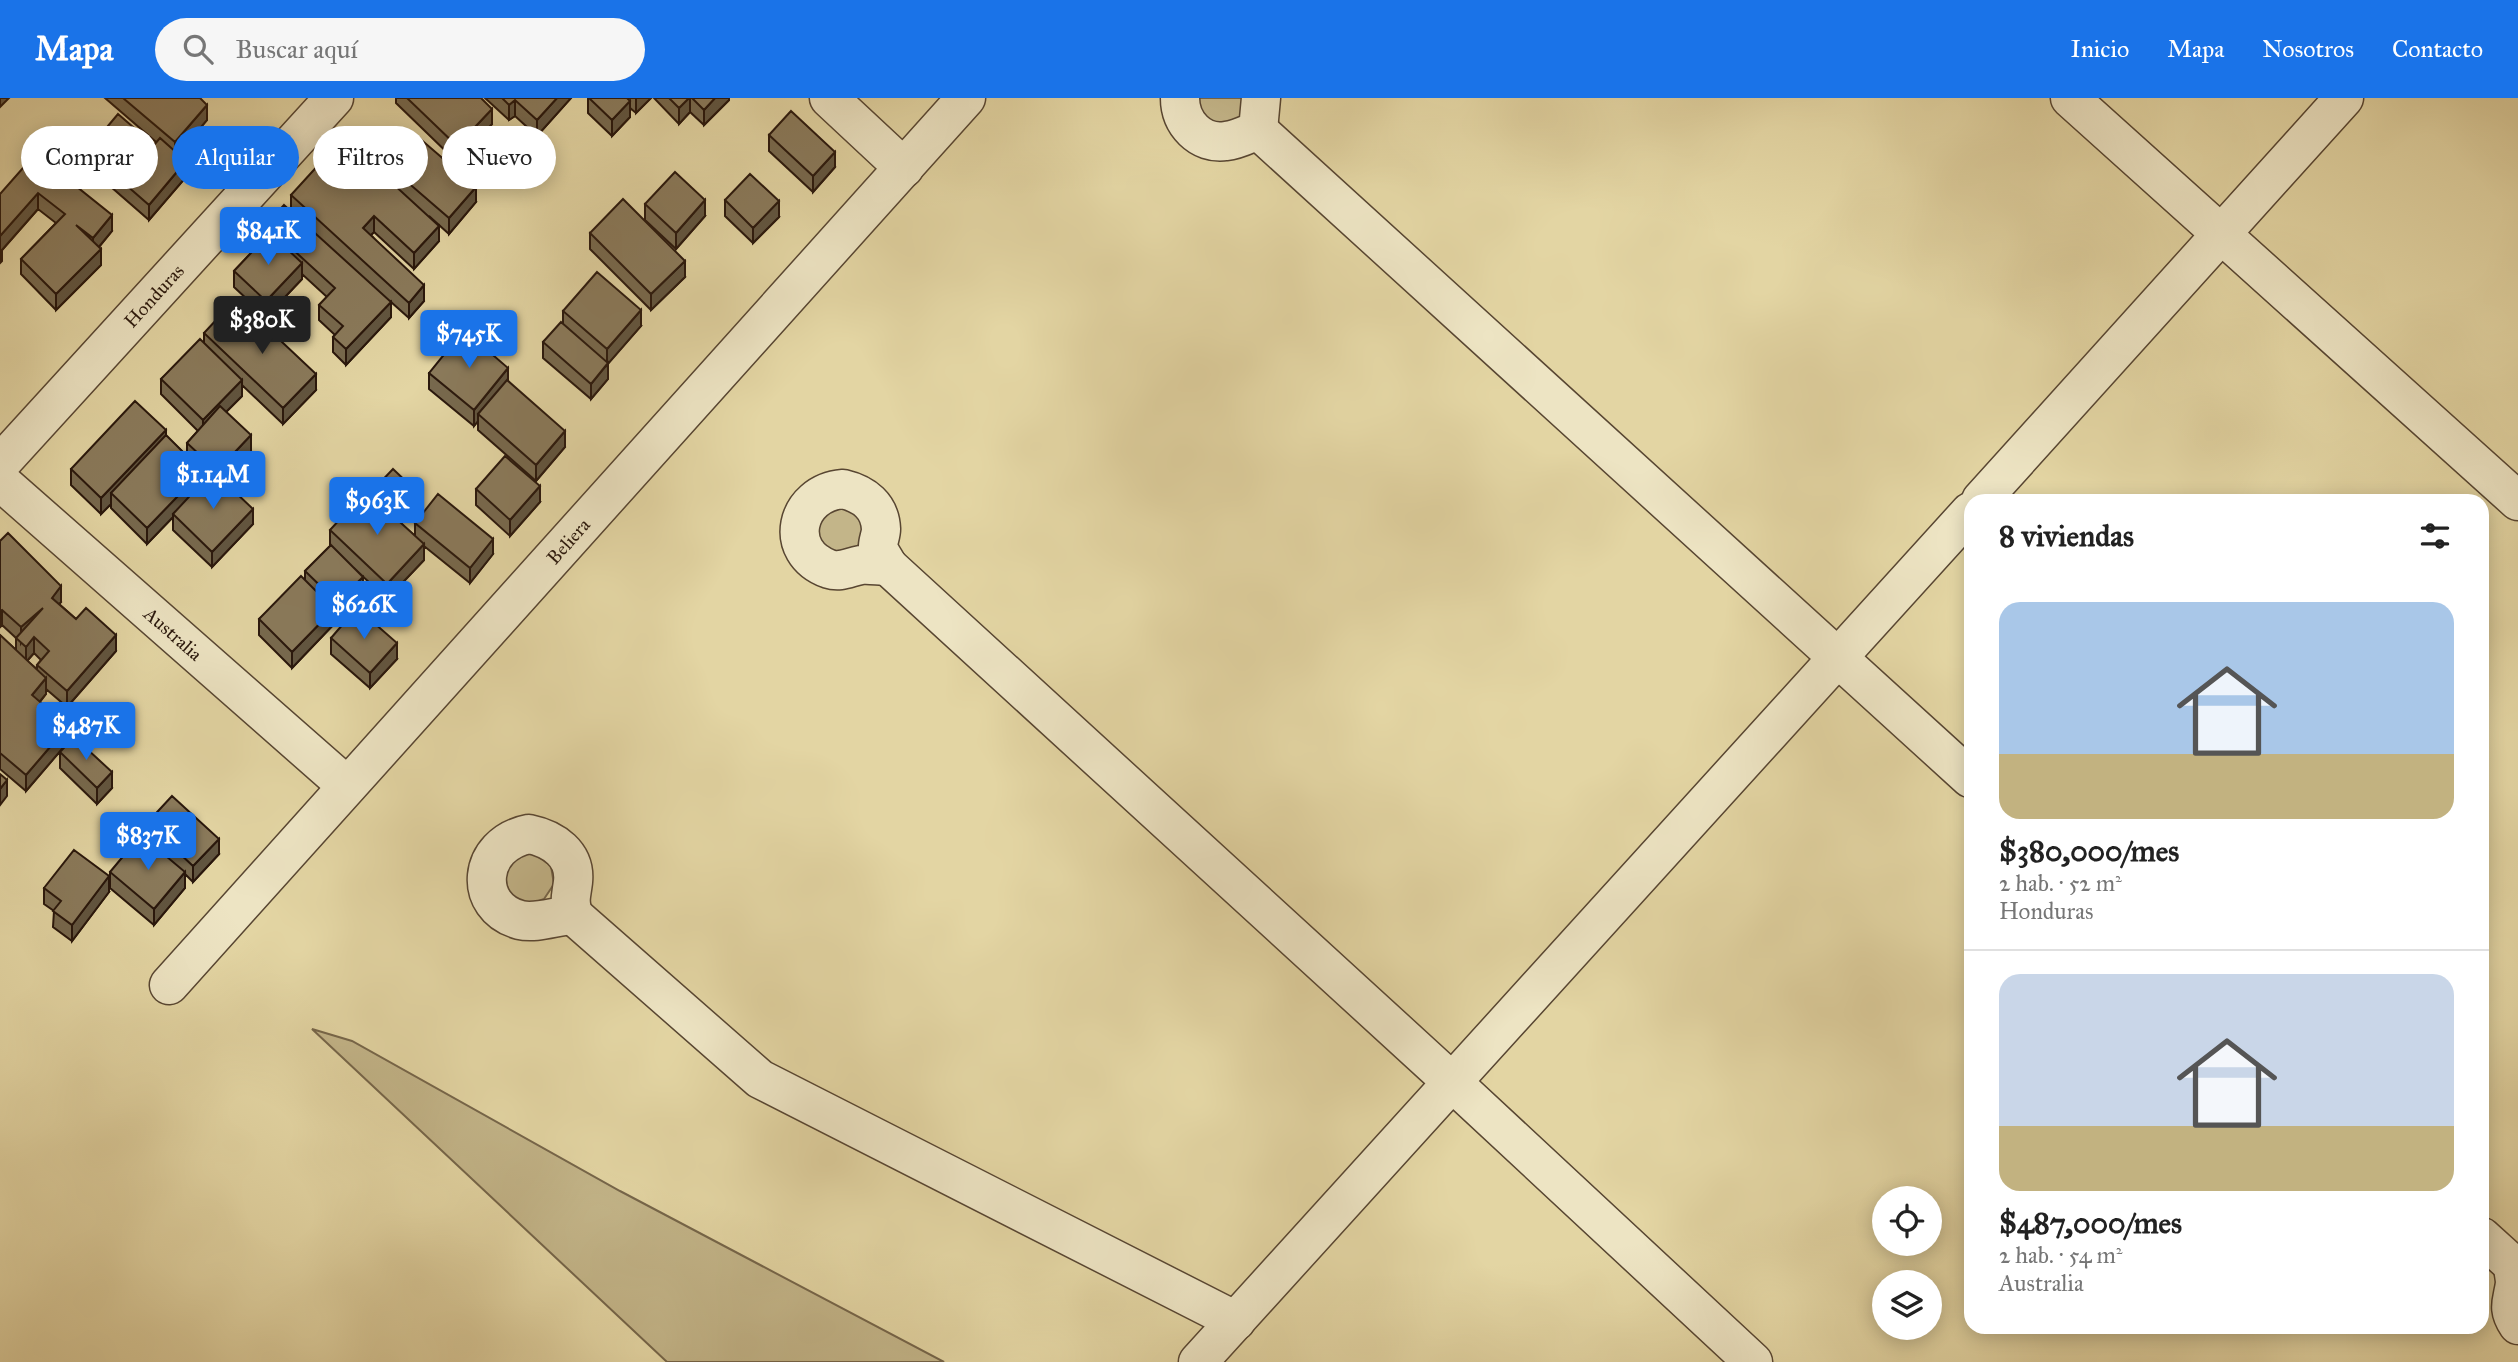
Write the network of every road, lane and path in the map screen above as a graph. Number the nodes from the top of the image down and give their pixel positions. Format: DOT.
graph roads {
  1 [pos="334,98"];
  2 [pos="829,98"];
  3 [pos="966,98"];
  4 [pos="1180,98"];
  5 [pos="2070,98"];
  6 [pos="2344,98"];
  7 [pos="1259,114"];
  8 [pos="904,168"];
  9 [pos="2221,233"];
  10 [pos="0,464"];
  11 [pos="0,481"];
  12 [pos="1986,494"];
  13 [pos="2518,500"];
  14 [pos="1964,519"];
  15 [pos="888,566"];
  16 [pos="1838,659"];
  17 [pos="1964,773"];
  18 [pos="347,786"];
  19 [pos="573,915"];
  20 [pos="169,985"];
  21 [pos="1452,1082"];
  22 [pos="2489,1243"];
  23 [pos="2515,1265"];
  24 [pos="1237,1321"];
  25 [pos="2518,1325"];
  26 [pos="1198,1362"];
  27 [pos="1752,1362"];
  1 -- 10 [label="street, Honduras"];
  2 -- 8 [label="street"];
  3 -- 8 [label="street, Beliera"];
  4 -- 7 [label="street"];
  5 -- 9 [label="street"];
  6 -- 9 [label="street"];
  7 -- 16 [label="street"];
  8 -- 18 [label="street, Beliera"];
  9 -- 12 [label="street"];
  9 -- 13 [label="street"];
  11 -- 18 [label="street, Australia"];
  14 -- 16 [label="street"];
  15 -- 21 [label="street"];
  16 -- 17 [label="street"];
  16 -- 21 [label="street"];
  18 -- 20 [label="street, Beliera"];
  19 -- 24 [label="street"];
  21 -- 24 [label="street"];
  21 -- 27 [label="street"];
  22 -- 23 [label="street"];
  23 -- 25 [label="street"];
  24 -- 26 [label="street"];
}
